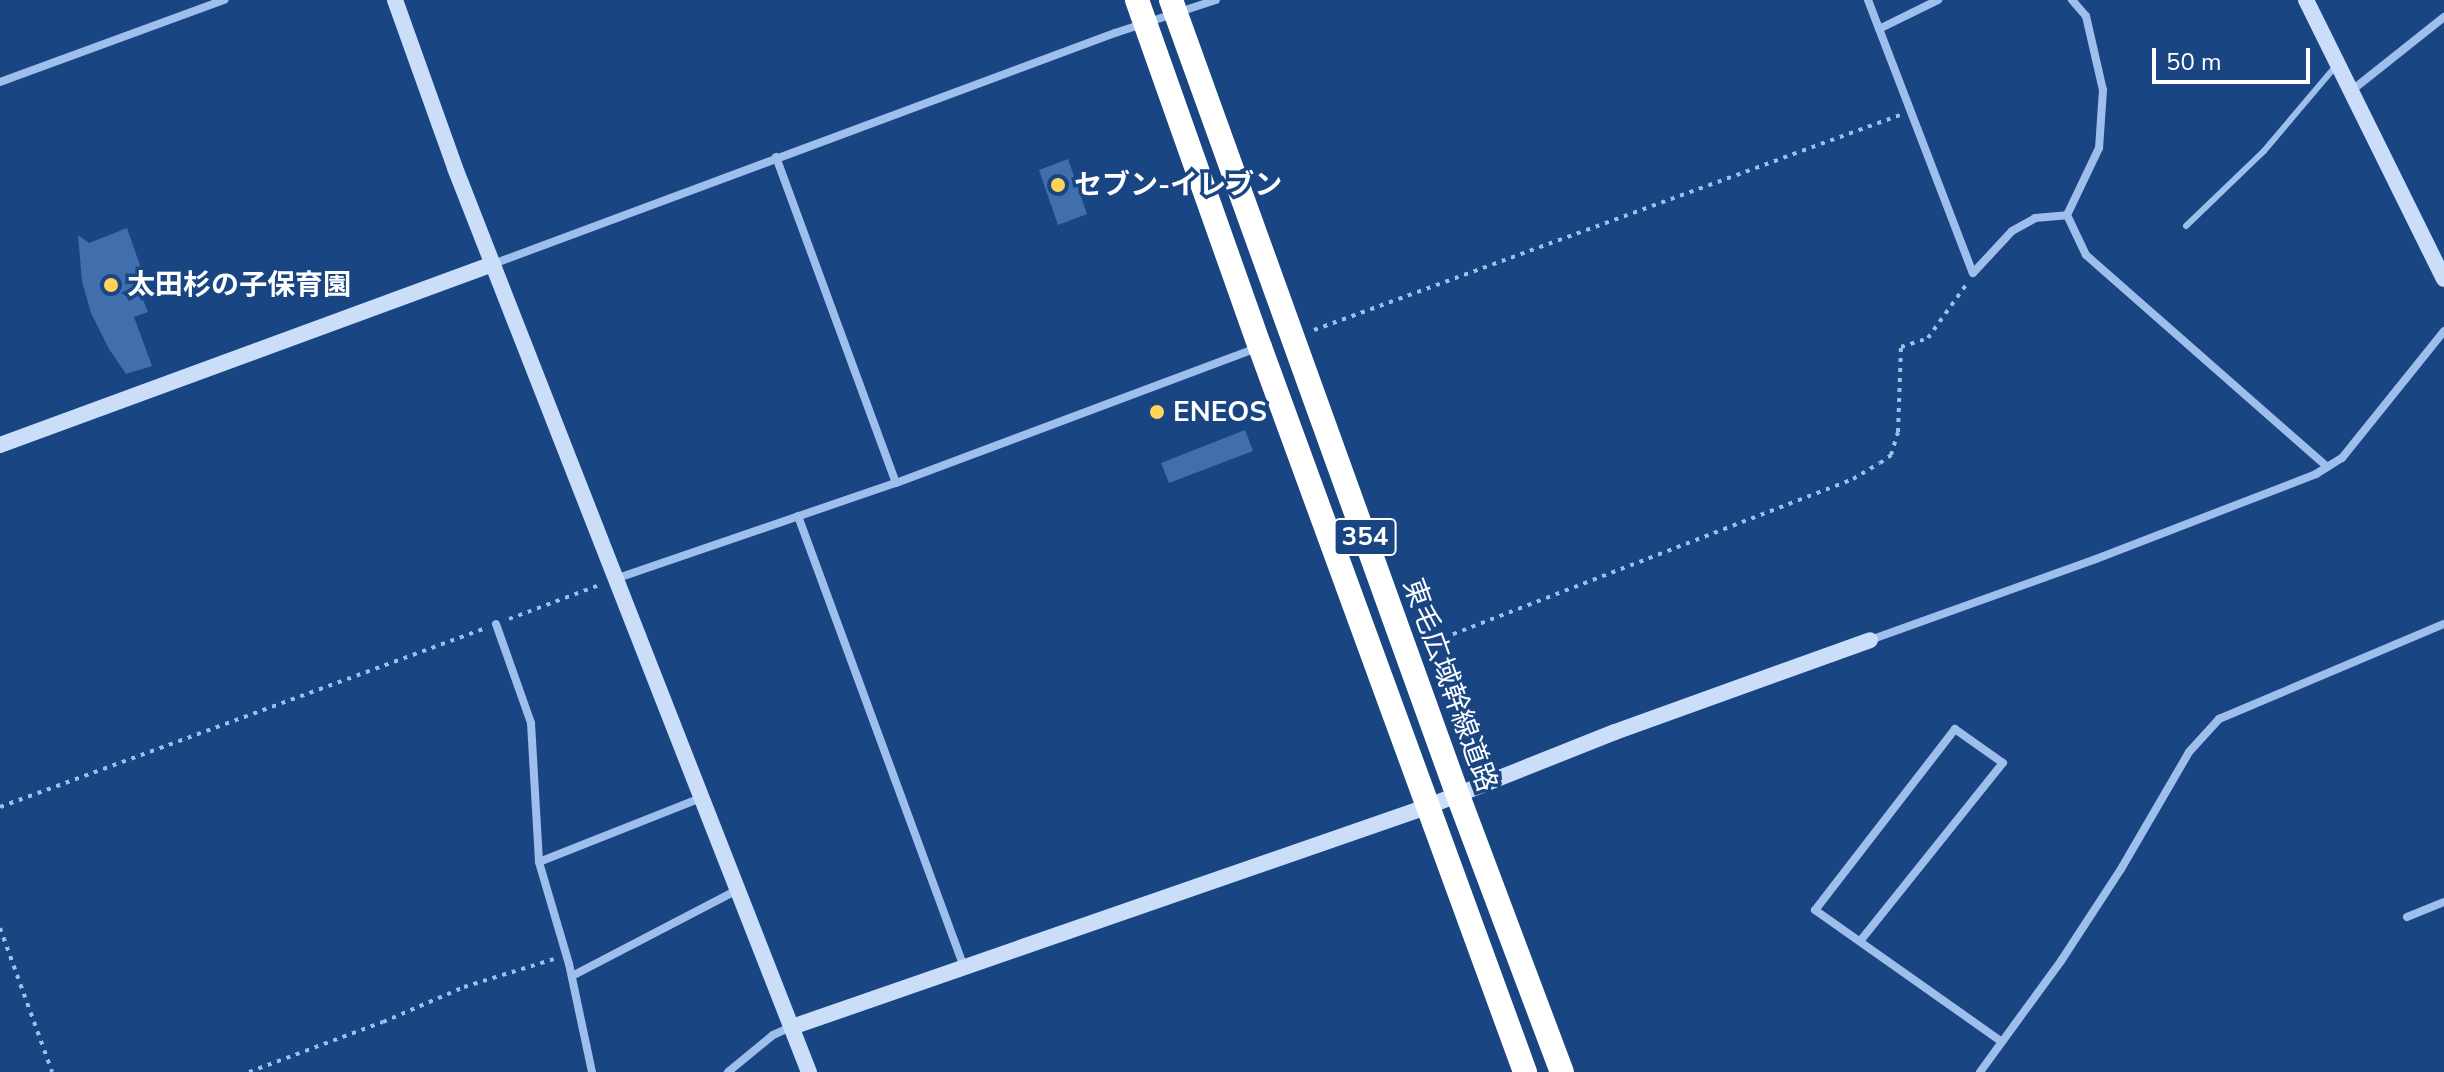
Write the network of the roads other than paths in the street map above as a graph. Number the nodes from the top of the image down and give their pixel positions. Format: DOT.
graph roads {
  1 [pos="224,0"];
  2 [pos="395,0"];
  3 [pos="1216,0"];
  4 [pos="1868,0"];
  5 [pos="1938,0"];
  6 [pos="2072,0"];
  7 [pos="2306,0"];
  8 [pos="1174,7"];
  9 [pos="1142,11"];
  10 [pos="2444,17"];
  11 [pos="1879,29"];
  12 [pos="2338,64"];
  13 [pos="0,82"];
  14 [pos="2351,91"];
  15 [pos="776,157"];
  16 [pos="2067,215"];
  17 [pos="2186,226"];
  18 [pos="493,264"];
  19 [pos="2444,279"];
  20 [pos="2444,331"];
  21 [pos="1260,347"];
  22 [pos="0,445"];
  23 [pos="2327,467"];
  24 [pos="896,483"];
  25 [pos="798,516"];
  26 [pos="615,579"];
  27 [pos="496,624"];
  28 [pos="2444,624"];
  29 [pos="1870,640"];
  30 [pos="1457,793"];
  31 [pos="701,798"];
  32 [pos="1429,806"];
  33 [pos="539,862"];
  34 [pos="738,890"];
  35 [pos="2444,902"];
  36 [pos="2407,917"];
  37 [pos="1861,940"];
  38 [pos="964,967"];
  39 [pos="572,976"];
  40 [pos="792,1027"];
  41 [pos="2001,1041"];
  42 [pos="592,1072"];
  43 [pos="728,1072"];
  44 [pos="809,1072"];
  45 [pos="1525,1072"];
  46 [pos="1562,1072"];
  47 [pos="1980,1072"];
  1 -- 13 [label="street"];
  2 -- 18 [label="street"];
  3 -- 8 [label="street"];
  4 -- 11 [label="street"];
  5 -- 11 [label="street"];
  6 -- 16 [label="street"];
  7 -- 12 [label="street"];
  8 -- 9 [label="street"];
  8 -- 30 [label="highway, 東毛広域幹線道路 / 354"];
  9 -- 15 [label="street"];
  9 -- 21 [label="highway, 354"];
  10 -- 14 [label="street"];
  11 -- 16 [label="street"];
  12 -- 14 [label="street"];
  12 -- 17 [label="lane"];
  14 -- 19 [label="street"];
  15 -- 18 [label="street"];
  15 -- 24 [label="street"];
  16 -- 23 [label="street"];
  18 -- 22 [label="street"];
  18 -- 26 [label="street"];
  20 -- 23 [label="street"];
  21 -- 24 [label="street"];
  21 -- 32 [label="highway, 354"];
  23 -- 29 [label="street"];
  24 -- 25 [label="street"];
  25 -- 26 [label="street"];
  25 -- 38 [label="street"];
  26 -- 31 [label="street"];
  27 -- 33 [label="street"];
  28 -- 41 [label="street"];
  29 -- 30 [label="street"];
  30 -- 32 [label="street"];
  30 -- 46 [label="highway, 東毛広域幹線道路 / 354"];
  31 -- 33 [label="street"];
  31 -- 34 [label="street"];
  32 -- 38 [label="street"];
  32 -- 45 [label="highway, 354"];
  33 -- 39 [label="street"];
  34 -- 39 [label="street"];
  34 -- 40 [label="street"];
  35 -- 36 [label="street"];
  37 -- 37 [label="street"];
  37 -- 41 [label="street"];
  38 -- 40 [label="street"];
  39 -- 42 [label="street"];
  40 -- 43 [label="street"];
  40 -- 44 [label="street"];
  41 -- 47 [label="street"];
}
